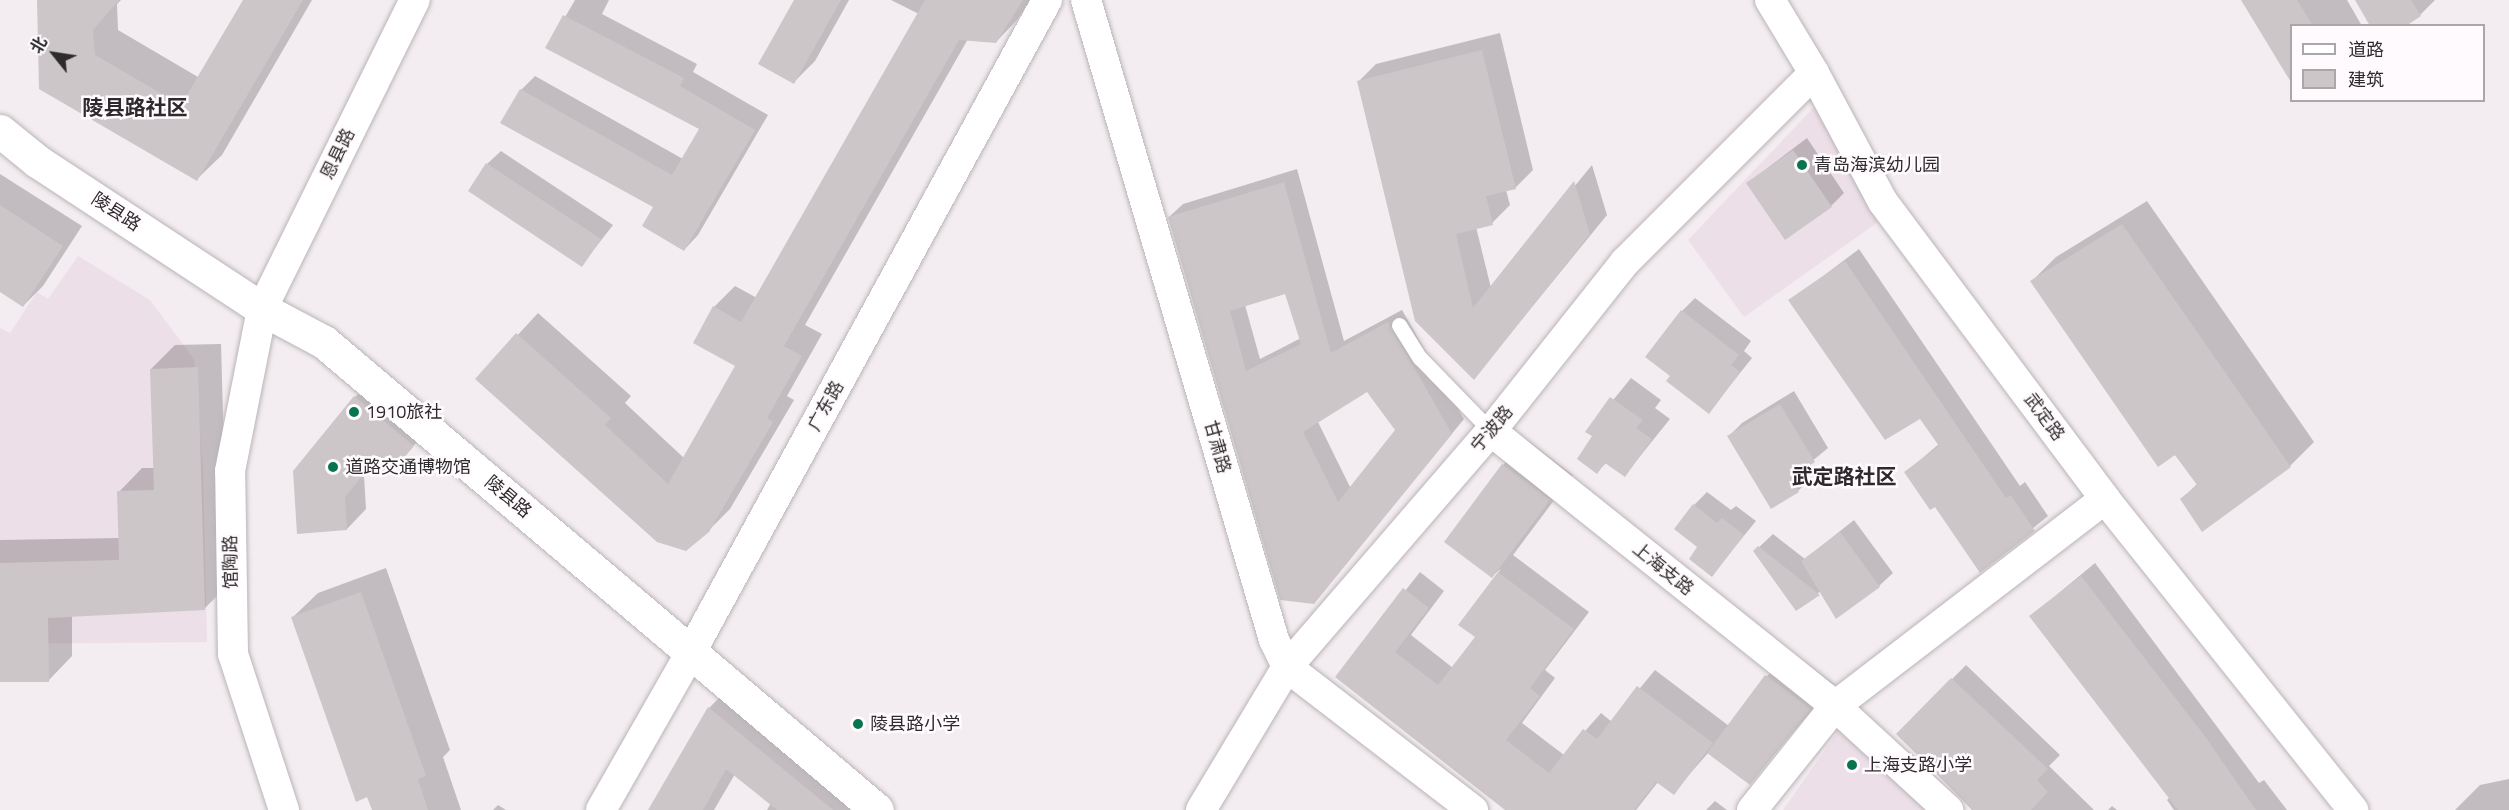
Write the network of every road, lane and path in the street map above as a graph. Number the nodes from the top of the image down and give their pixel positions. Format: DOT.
graph roads {
  1 [pos="415,0"];
  2 [pos="1047,0"];
  3 [pos="1086,0"];
  4 [pos="1770,0"];
  5 [pos="1814,73"];
  6 [pos="0,131"];
  7 [pos="262,309"];
  8 [pos="1399,325"];
  9 [pos="1491,431"];
  10 [pos="2105,499"];
  11 [pos="691,652"];
  12 [pos="1287,667"];
  13 [pos="1835,706"];
  14 [pos="284,810"];
  15 [pos="601,810"];
  16 [pos="877,810"];
  17 [pos="1201,810"];
  18 [pos="1473,810"];
  19 [pos="1752,810"];
  20 [pos="1948,810"];
  21 [pos="2353,810"];
  1 -- 7 [label="street, 恩县路"];
  2 -- 11 [label="street, 广东路"];
  3 -- 12 [label="street, 甘肃路"];
  4 -- 5 [label="street, 武定路"];
  5 -- 9 [label="street, 宁波路"];
  5 -- 10 [label="street, 武定路"];
  6 -- 7 [label="street, 陵县路"];
  7 -- 11 [label="street, 陵县路"];
  7 -- 14 [label="street, 馆陶路"];
  8 -- 9 [label="lane"];
  9 -- 12 [label="street, 宁波路"];
  9 -- 13 [label="street, 上海支路"];
  10 -- 13 [label="street"];
  10 -- 21 [label="street, 武定路"];
  11 -- 15 [label="street, 广东路"];
  11 -- 16 [label="street, 陵县路"];
  12 -- 17 [label="street, 宁波路"];
  12 -- 18 [label="street, 甘肃路"];
  13 -- 19 [label="street"];
  13 -- 20 [label="street, 上海支路"];
}
